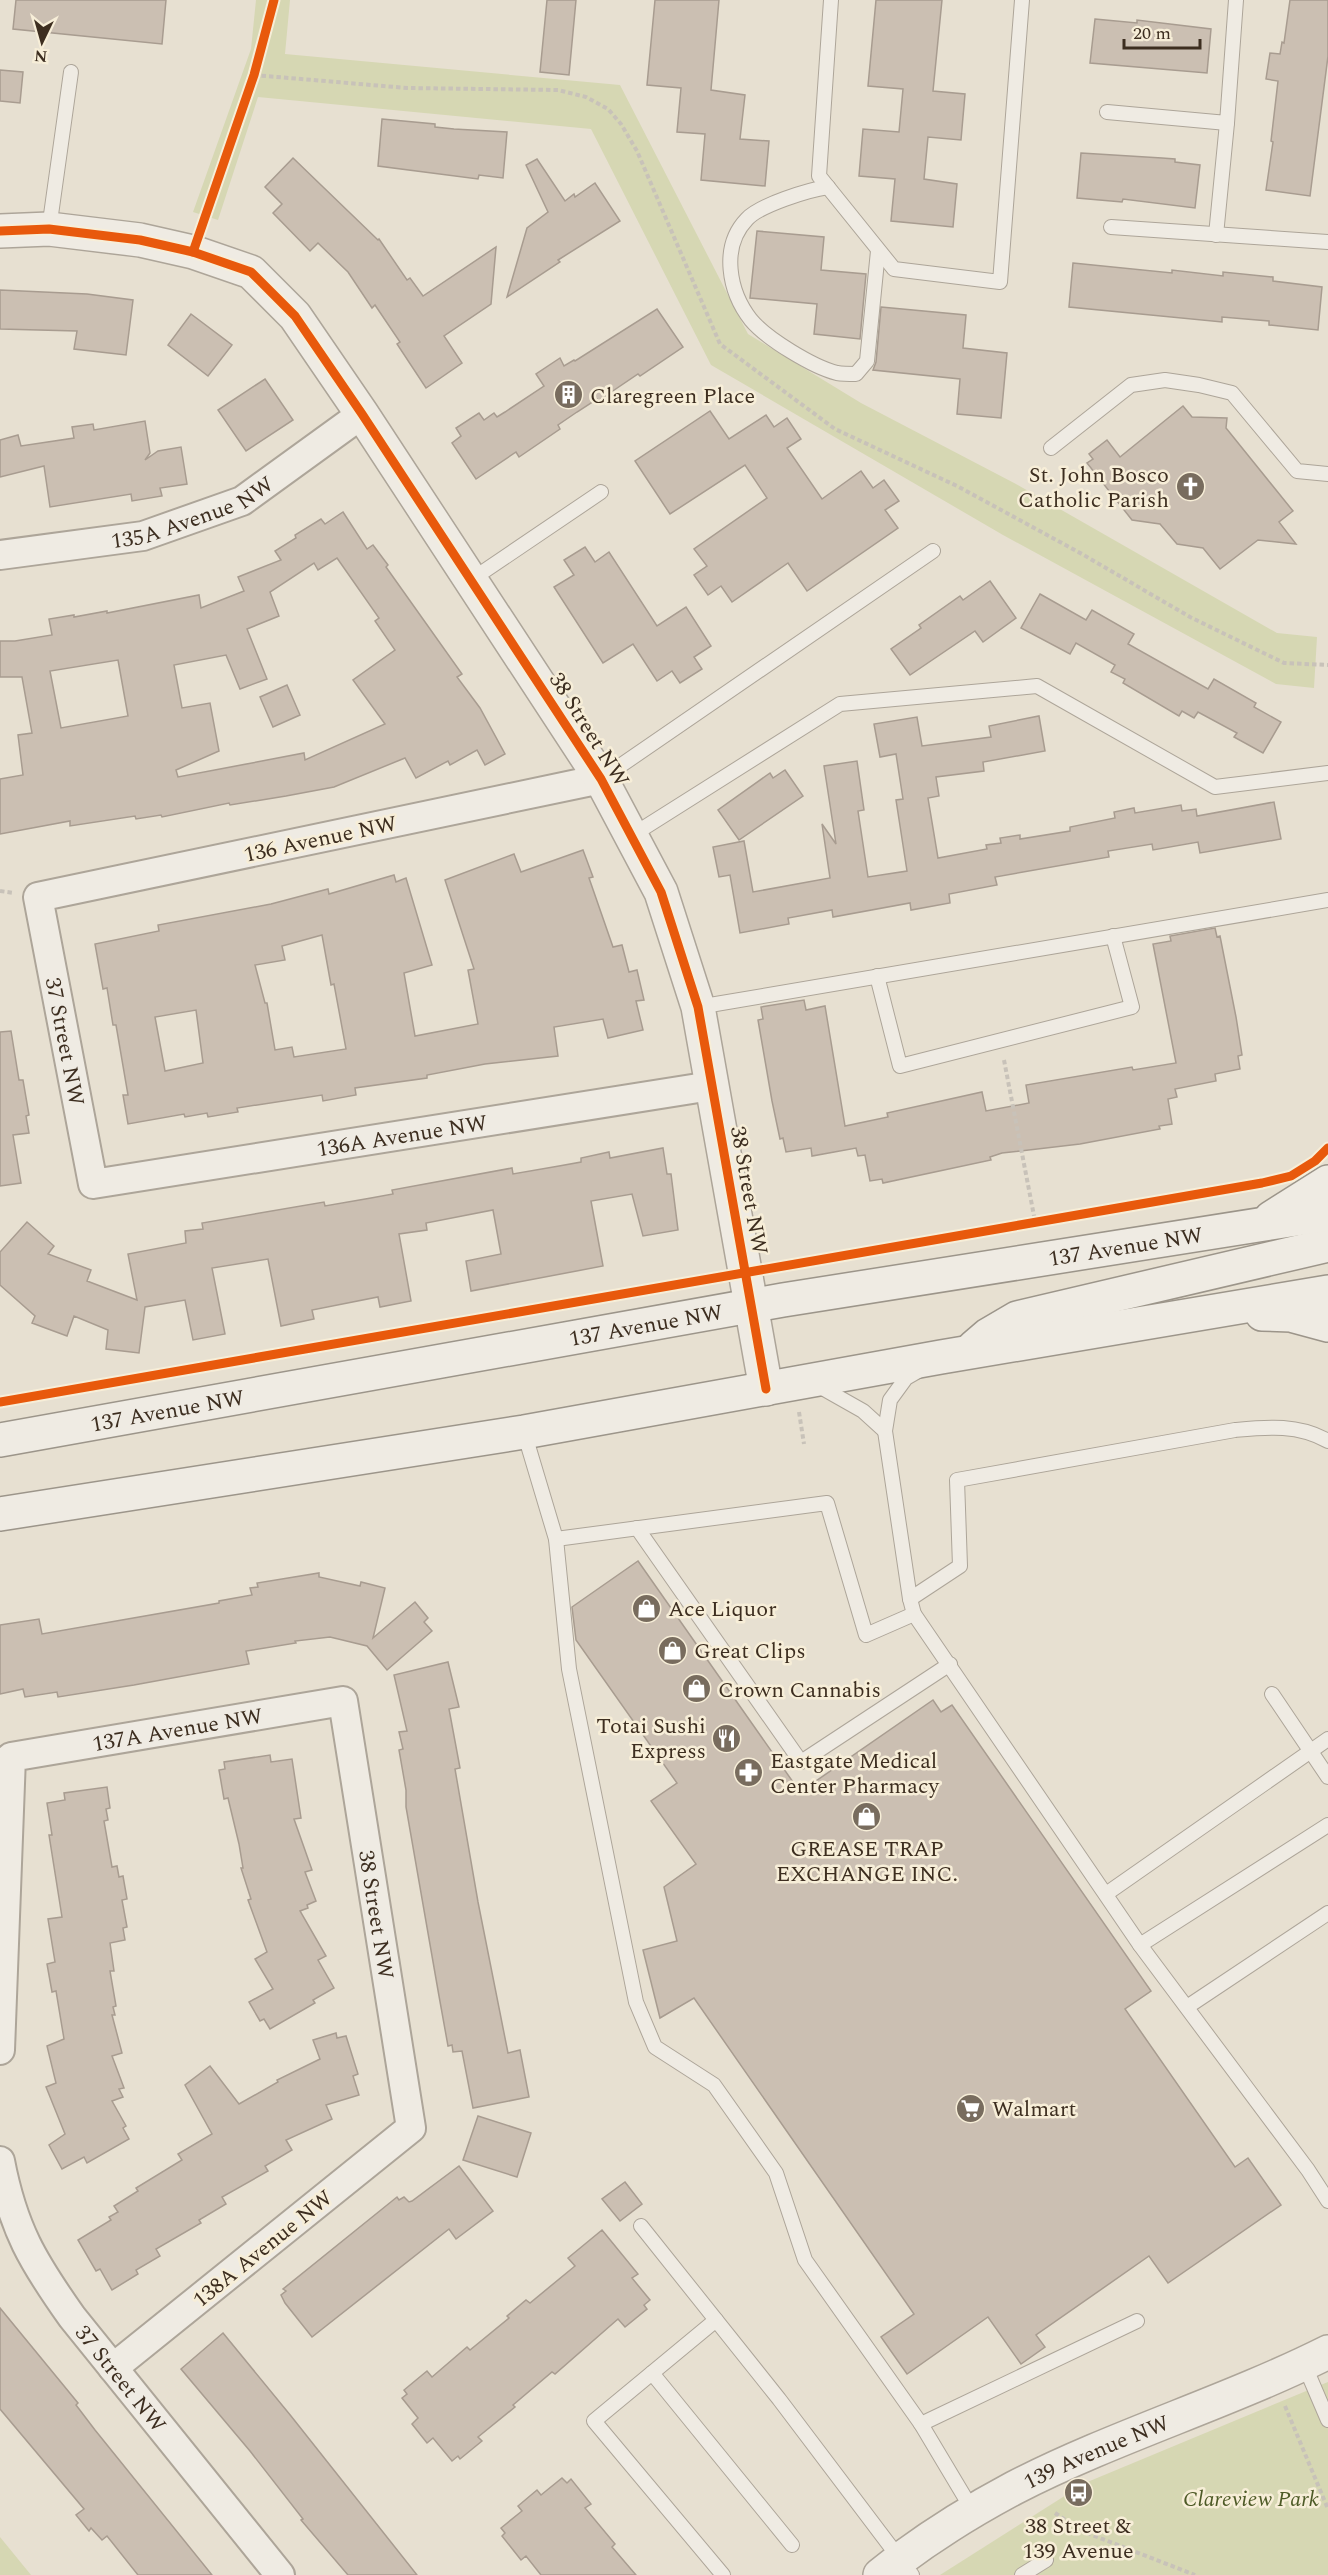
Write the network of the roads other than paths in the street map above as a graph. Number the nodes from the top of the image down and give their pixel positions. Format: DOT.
graph roads {
  1 [pos="831,0"];
  2 [pos="1022,0"];
  3 [pos="1236,0"];
  4 [pos="71,72"];
  5 [pos="1107,112"];
  6 [pos="1227,123"];
  7 [pos="828,187"];
  8 [pos="1111,227"];
  9 [pos="49,229"];
  10 [pos="0,231"];
  11 [pos="1216,235"];
  12 [pos="1328,242"];
  13 [pos="878,251"];
  14 [pos="362,414"];
  15 [pos="1051,448"];
  16 [pos="1328,474"];
  17 [pos="601,492"];
  18 [pos="933,551"];
  19 [pos="0,555"];
  20 [pos="471,580"];
  21 [pos="1328,773"];
  22 [pos="601,779"];
  23 [pos="631,836"];
  24 [pos="38,897"];
  25 [pos="1328,900"];
  26 [pos="1113,936"];
  27 [pos="877,976"];
  28 [pos="698,1007"];
  29 [pos="711,1086"];
  30 [pos="1328,1182"];
  31 [pos="93,1184"];
  32 [pos="1328,1214"];
  33 [pos="1255,1227"];
  34 [pos="1328,1245"];
  35 [pos="1328,1292"];
  36 [pos="751,1307"];
  37 [pos="1212,1312"];
  38 [pos="1328,1326"];
  39 [pos="955,1354"];
  40 [pos="811,1382"];
  41 [pos="766,1389"];
  42 [pos="885,1431"];
  43 [pos="524,1432"];
  44 [pos="0,1440"];
  45 [pos="1328,1442"];
  46 [pos="0,1514"];
  47 [pos="637,1528"];
  48 [pos="556,1539"];
  49 [pos="910,1599"];
  50 [pos="914,1614"];
  51 [pos="950,1664"];
  52 [pos="1272,1694"];
  53 [pos="343,1701"];
  54 [pos="1328,1739"];
  55 [pos="1311,1751"];
  56 [pos="1328,1777"];
  57 [pos="1328,1825"];
  58 [pos="1106,1894"];
  59 [pos="1328,1914"];
  60 [pos="1140,1945"];
  61 [pos="1186,2007"];
  62 [pos="0,2050"];
  63 [pos="411,2128"];
  64 [pos="0,2161"];
  65 [pos="1328,2201"];
  66 [pos="641,2226"];
  67 [pos="716,2320"];
  68 [pos="1137,2321"];
  69 [pos="1316,2358"];
  70 [pos="113,2368"];
  71 [pos="652,2373"];
  72 [pos="1328,2421"];
  73 [pos="921,2424"];
  74 [pos="973,2511"];
  75 [pos="792,2545"];
  76 [pos="1046,2560"];
  77 [pos="898,2570"];
  78 [pos="280,2575"];
  79 [pos="723,2575"];
  80 [pos="1022,2575"];
  1 -- 7 [label="lane"];
  2 -- 13 [label="lane"];
  3 -- 6 [label="lane"];
  4 -- 9 [label="lane"];
  5 -- 6 [label="lane"];
  6 -- 11 [label="lane"];
  7 -- 13 [label="lane"];
  7 -- 13 [label="lane"];
  8 -- 11 [label="lane"];
  9 -- 10 [label="main road, 38 Street NW"];
  9 -- 14 [label="main road, 38 Street NW"];
  11 -- 12 [label="lane"];
  14 -- 19 [label="street, 135A Avenue NW"];
  14 -- 20 [label="main road, 38 Street NW"];
  15 -- 16 [label="lane"];
  17 -- 20 [label="lane"];
  18 -- 22 [label="lane"];
  20 -- 22 [label="main road, 38 Street NW"];
  21 -- 23 [label="lane"];
  22 -- 23 [label="main road, 38 Street NW"];
  22 -- 24 [label="street, 136 Avenue NW"];
  23 -- 28 [label="main road, 38 Street NW"];
  24 -- 31 [label="street, 37 Street NW"];
  25 -- 26 [label="lane"];
  26 -- 27 [label="lane"];
  26 -- 27 [label="lane"];
  27 -- 28 [label="lane"];
  28 -- 29 [label="main road, 38 Street NW"];
  29 -- 31 [label="street, 136A Avenue NW"];
  29 -- 36 [label="main road, 38 Street NW"];
  30 -- 33 [label="main road"];
  32 -- 33 [label="main road, 137 Avenue NW"];
  33 -- 36 [label="main road, 137 Avenue NW"];
  34 -- 39 [label="main road"];
  35 -- 37 [label="main road"];
  36 -- 41 [label="main road, 38 Street NW"];
  36 -- 44 [label="main road, 137 Avenue NW"];
  37 -- 38 [label="main road"];
  37 -- 39 [label="main road"];
  39 -- 40 [label="main road"];
  39 -- 42 [label="lane"];
  40 -- 41 [label="main road"];
  40 -- 42 [label="lane"];
  41 -- 43 [label="main road"];
  42 -- 49 [label="lane"];
  43 -- 46 [label="main road"];
  43 -- 48 [label="lane"];
  45 -- 49 [label="lane"];
  47 -- 48 [label="lane"];
  47 -- 50 [label="lane"];
  47 -- 51 [label="lane"];
  48 -- 73 [label="lane"];
  49 -- 50 [label="lane"];
  50 -- 51 [label="lane"];
  51 -- 58 [label="lane"];
  52 -- 55 [label="lane"];
  53 -- 62 [label="street, 137A Avenue NW"];
  53 -- 63 [label="street, 38 Street NW"];
  54 -- 55 [label="lane"];
  55 -- 56 [label="lane"];
  55 -- 58 [label="lane"];
  57 -- 60 [label="lane"];
  58 -- 60 [label="lane"];
  59 -- 61 [label="lane"];
  60 -- 61 [label="lane"];
  61 -- 65 [label="lane"];
  63 -- 70 [label="street, 138A Avenue NW"];
  64 -- 70 [label="street, 37 Street NW"];
  66 -- 67 [label="lane"];
  67 -- 71 [label="lane"];
  67 -- 77 [label="lane"];
  68 -- 73 [label="lane"];
  69 -- 72 [label="lane"];
  69 -- 74 [label="main road, 139 Avenue NW"];
  70 -- 78 [label="street, 37 Street NW"];
  71 -- 75 [label="lane"];
  71 -- 79 [label="lane"];
  73 -- 74 [label="lane"];
  74 -- 77 [label="main road, 139 Avenue NW"];
  76 -- 80 [label="lane"];
}
